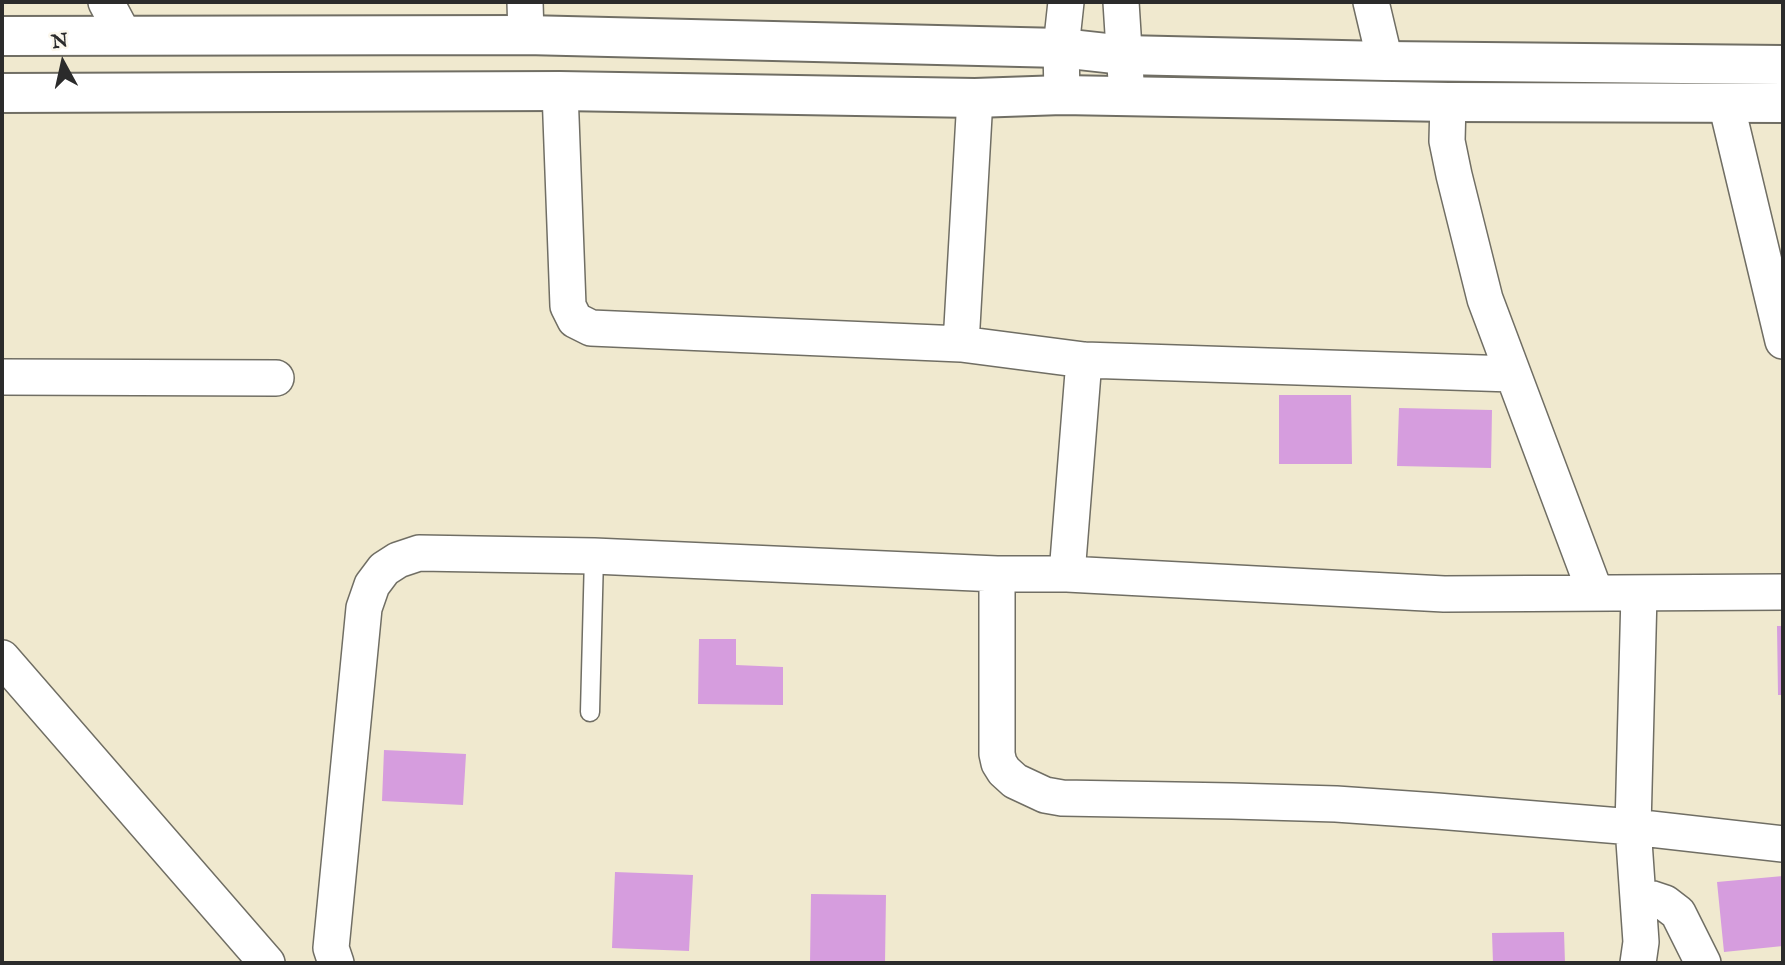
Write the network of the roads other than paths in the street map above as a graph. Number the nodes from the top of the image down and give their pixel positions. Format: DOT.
graph roads {
  1 [pos="1066,2"];
  2 [pos="1121,2"];
  3 [pos="1371,2"];
  4 [pos="115,18"];
  5 [pos="526,18"];
  6 [pos="2,36"];
  7 [pos="1061,48"];
  8 [pos="1124,55"];
  9 [pos="1385,61"];
  10 [pos="1783,65"];
  11 [pos="560,91"];
  12 [pos="2,93"];
  13 [pos="1062,95"];
  14 [pos="1127,97"];
  15 [pos="975,98"];
  16 [pos="1448,102"];
  17 [pos="1726,103"];
  18 [pos="1783,103"];
  19 [pos="1783,341"];
  20 [pos="961,344"];
  21 [pos="1084,360"];
  22 [pos="1512,374"];
  23 [pos="2,377"];
  24 [pos="276,378"];
  25 [pos="594,556"];
  26 [pos="998,574"];
  27 [pos="1068,574"];
  28 [pos="1595,592"];
  29 [pos="1783,592"];
  30 [pos="1639,594"];
  31 [pos="2,658"];
  32 [pos="590,712"];
  33 [pos="1633,827"];
  34 [pos="1783,844"];
  35 [pos="1638,898"];
  36 [pos="267,963"];
  37 [pos="336,963"];
  38 [pos="1638,963"];
  39 [pos="1703,963"];
  1 -- 7 [label="street"];
  2 -- 8 [label="street"];
  3 -- 9 [label="street"];
  4 -- 5 [label="street"];
  4 -- 6 [label="street"];
  5 -- 7 [label="street"];
  7 -- 8 [label="street"];
  7 -- 13 [label="street"];
  8 -- 9 [label="street"];
  8 -- 14 [label="street"];
  9 -- 10 [label="street"];
  11 -- 12 [label="street"];
  11 -- 15 [label="street"];
  11 -- 20 [label="street"];
  13 -- 14 [label="street"];
  13 -- 15 [label="street"];
  14 -- 16 [label="street"];
  15 -- 20 [label="street"];
  16 -- 17 [label="street"];
  16 -- 22 [label="street"];
  17 -- 18 [label="street"];
  17 -- 19 [label="street"];
  20 -- 21 [label="street"];
  21 -- 22 [label="street"];
  21 -- 27 [label="street"];
  22 -- 28 [label="street"];
  23 -- 24 [label="street"];
  25 -- 26 [label="street"];
  25 -- 32 [label="lane"];
  25 -- 37 [label="street"];
  26 -- 27 [label="street"];
  26 -- 33 [label="street"];
  27 -- 28 [label="street"];
  28 -- 30 [label="street"];
  29 -- 30 [label="street"];
  30 -- 33 [label="street"];
  31 -- 36 [label="street"];
  33 -- 34 [label="street"];
  33 -- 35 [label="street"];
  35 -- 38 [label="street"];
  35 -- 39 [label="street"];
}
